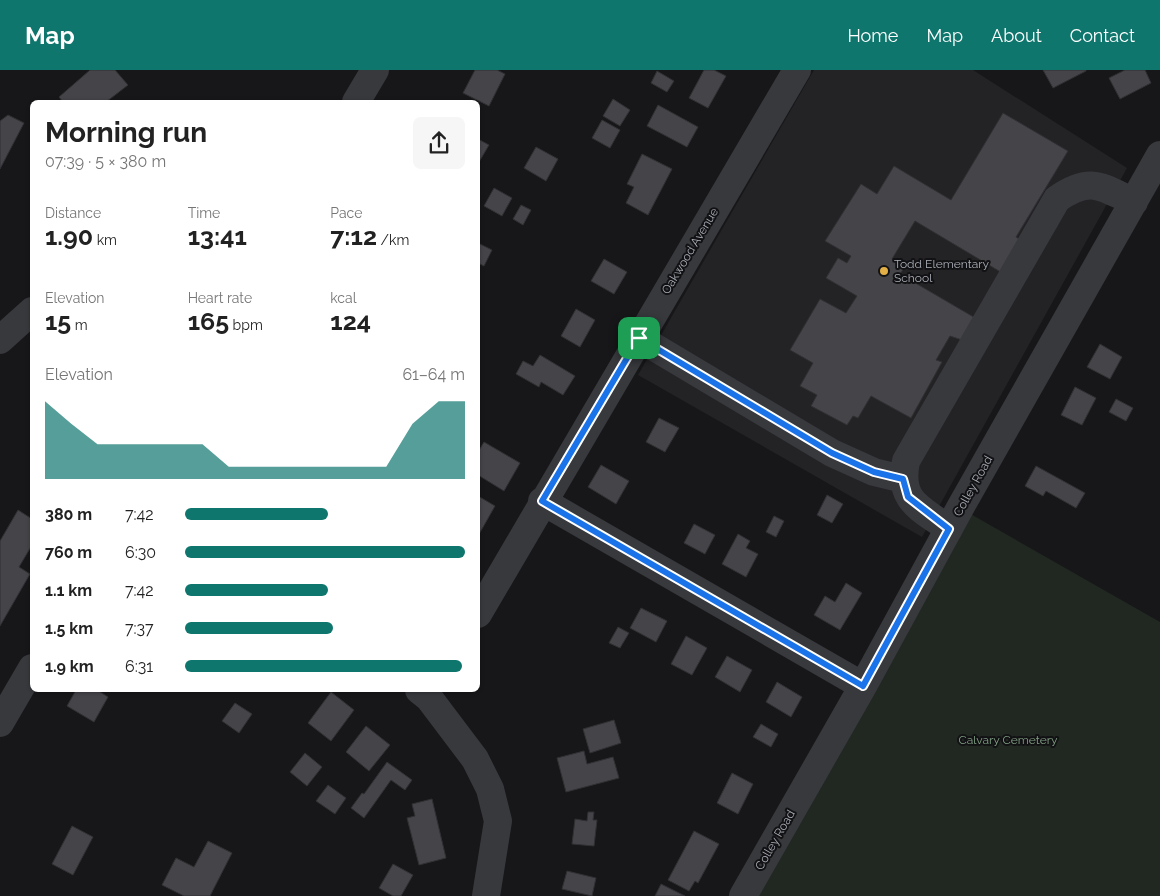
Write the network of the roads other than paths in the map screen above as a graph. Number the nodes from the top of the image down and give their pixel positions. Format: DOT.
graph roads {
  1 [pos="375,70"];
  2 [pos="797,70"];
  3 [pos="357,100"];
  4 [pos="1160,156"];
  5 [pos="1134,202"];
  6 [pos="30,313"];
  7 [pos="639,338"];
  8 [pos="0,340"];
  9 [pos="903,479"];
  10 [pos="542,501"];
  11 [pos="949,529"];
  12 [pos="480,610"];
  13 [pos="30,672"];
  14 [pos="863,686"];
  15 [pos="428,693"];
  16 [pos="0,724"];
  17 [pos="486,896"];
  18 [pos="743,896"];
  1 -- 3 [label="street"];
  2 -- 7 [label="street, Oakwood Avenue"];
  4 -- 5 [label="street, Colley Road"];
  5 -- 9 [label="street"];
  5 -- 11 [label="street, Colley Road"];
  6 -- 8 [label="street"];
  7 -- 9 [label="street"];
  7 -- 10 [label="street, Oakwood Avenue"];
  9 -- 11 [label="street"];
  10 -- 12 [label="street, Oakwood Avenue"];
  10 -- 14 [label="street"];
  11 -- 14 [label="street, Colley Road"];
  13 -- 16 [label="street"];
  14 -- 18 [label="street, Colley Road"];
  15 -- 17 [label="street"];
}
